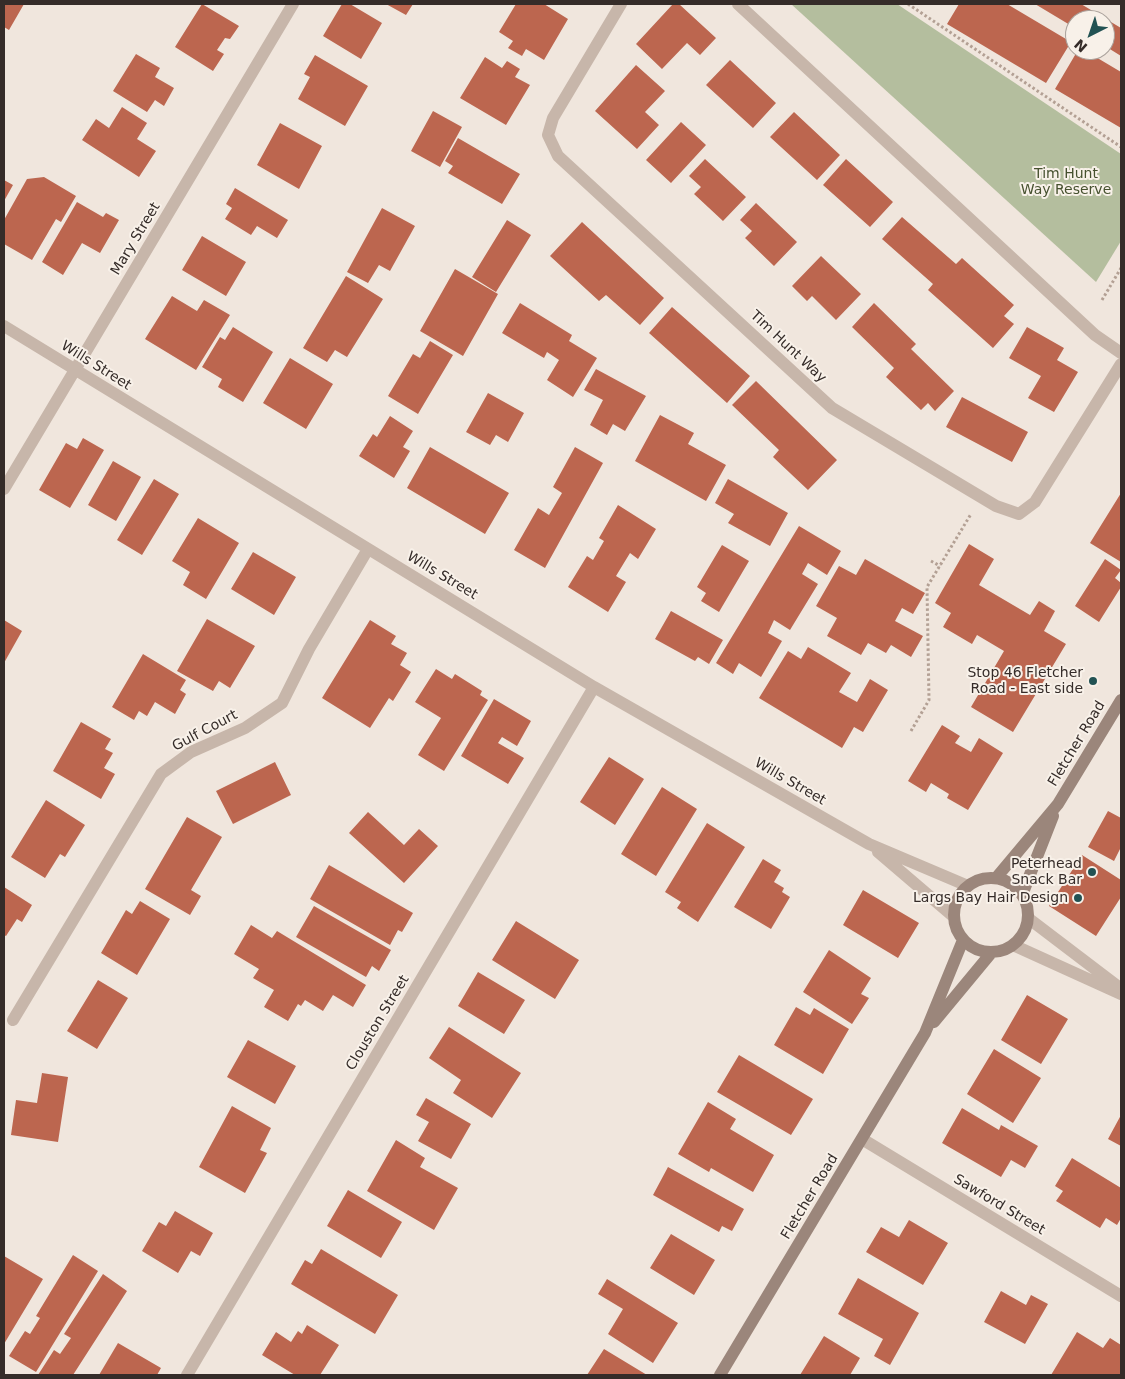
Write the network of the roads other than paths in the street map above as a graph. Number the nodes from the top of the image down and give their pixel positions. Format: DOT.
graph roads {
  1 [pos="293,4"];
  2 [pos="621,4"];
  3 [pos="738,4"];
  4 [pos="4,326"];
  5 [pos="1121,353"];
  6 [pos="1121,364"];
  7 [pos="75,370"];
  8 [pos="4,489"];
  9 [pos="368,549"];
  10 [pos="594,687"];
  11 [pos="1121,700"];
  12 [pos="1058,804"];
  13 [pos="869,844"];
  14 [pos="996,878"];
  15 [pos="968,886"];
  16 [pos="1022,895"];
  17 [pos="954,917"];
  18 [pos="1028,918"];
  19 [pos="963,940"];
  20 [pos="1013,945"];
  21 [pos="992,952"];
  22 [pos="1121,989"];
  23 [pos="1121,994"];
  24 [pos="13,1020"];
  25 [pos="925,1033"];
  26 [pos="862,1139"];
  27 [pos="1121,1296"];
  28 [pos="187,1375"];
  29 [pos="720,1375"];
  1 -- 7 [label="street, Mary Street"];
  2 -- 6 [label="street, Tim Hunt Way"];
  3 -- 5 [label="street"];
  4 -- 7 [label="street, Wills Street"];
  7 -- 8 [label="street, Mary Street"];
  7 -- 9 [label="street, Wills Street"];
  9 -- 10 [label="street, Wills Street"];
  9 -- 24 [label="street, Gulf Court"];
  10 -- 13 [label="street, Wills Street"];
  10 -- 28 [label="street, Clouston Street"];
  11 -- 12 [label="street, Fletcher Road"];
  12 -- 14 [label="street, Fletcher Road"];
  12 -- 16 [label="street, Fletcher Road"];
  13 -- 15 [label="street, Wills Street"];
  13 -- 17 [label="street, Wills Street"];
  14 -- 15 [label="street"];
  14 -- 16 [label="street"];
  15 -- 17 [label="street"];
  16 -- 18 [label="street"];
  17 -- 19 [label="street"];
  18 -- 20 [label="street"];
  18 -- 22 [label="street"];
  19 -- 21 [label="street"];
  19 -- 25 [label="street, Fletcher Road"];
  20 -- 21 [label="street"];
  20 -- 23 [label="street"];
  21 -- 25 [label="street, Fletcher Road"];
  25 -- 26 [label="street, Fletcher Road"];
  26 -- 27 [label="street, Sawford Street"];
  26 -- 29 [label="street, Fletcher Road"];
}
